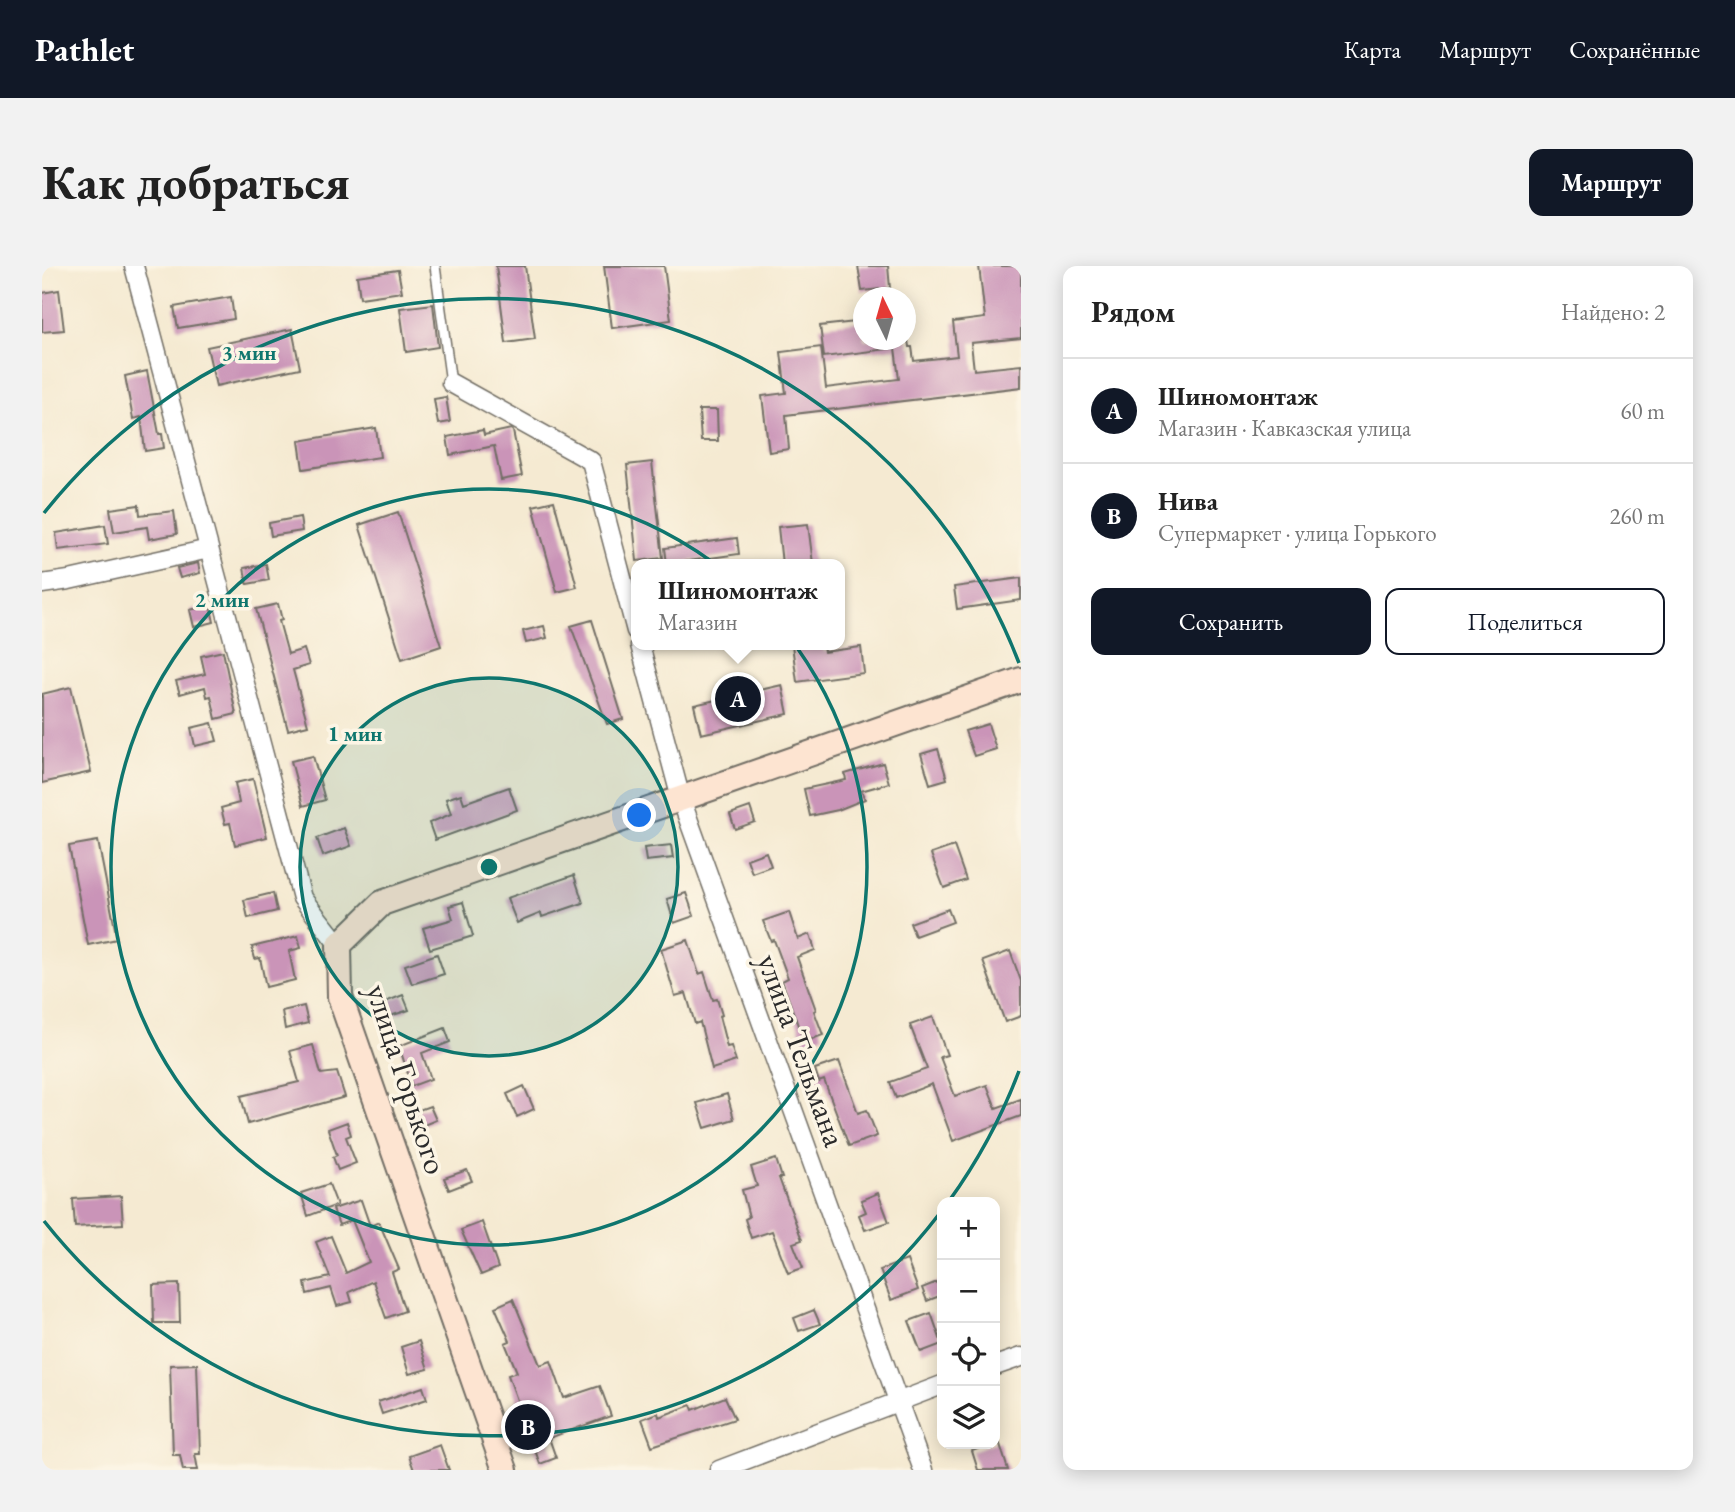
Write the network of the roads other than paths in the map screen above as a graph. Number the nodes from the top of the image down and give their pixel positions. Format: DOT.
graph roads {
  1 [pos="134,266"];
  2 [pos="435,266"];
  3 [pos="451,383"];
  4 [pos="209,549"];
  5 [pos="42,584"];
  6 [pos="631,612"];
  7 [pos="641,650"];
  8 [pos="1021,680"];
  9 [pos="681,799"];
  10 [pos="339,945"];
  11 [pos="1021,1357"];
  12 [pos="1000,1364"];
  13 [pos="939,1386"];
  14 [pos="896,1401"];
  15 [pos="505,1470"];
  16 [pos="719,1470"];
  17 [pos="923,1470"];
  1 -- 4 [label="street"];
  2 -- 3 [label="lane"];
  3 -- 6 [label="street"];
  4 -- 5 [label="street"];
  4 -- 10 [label="street"];
  7 -- 9 [label="street, улица Тельмана"];
  8 -- 9 [label="main road"];
  9 -- 10 [label="main road"];
  9 -- 14 [label="street, улица Тельмана"];
  10 -- 15 [label="main road, улица Горького"];
  11 -- 12 [label="street"];
  13 -- 14 [label="street"];
  14 -- 16 [label="street"];
  14 -- 17 [label="street, улица Тельмана"];
}
